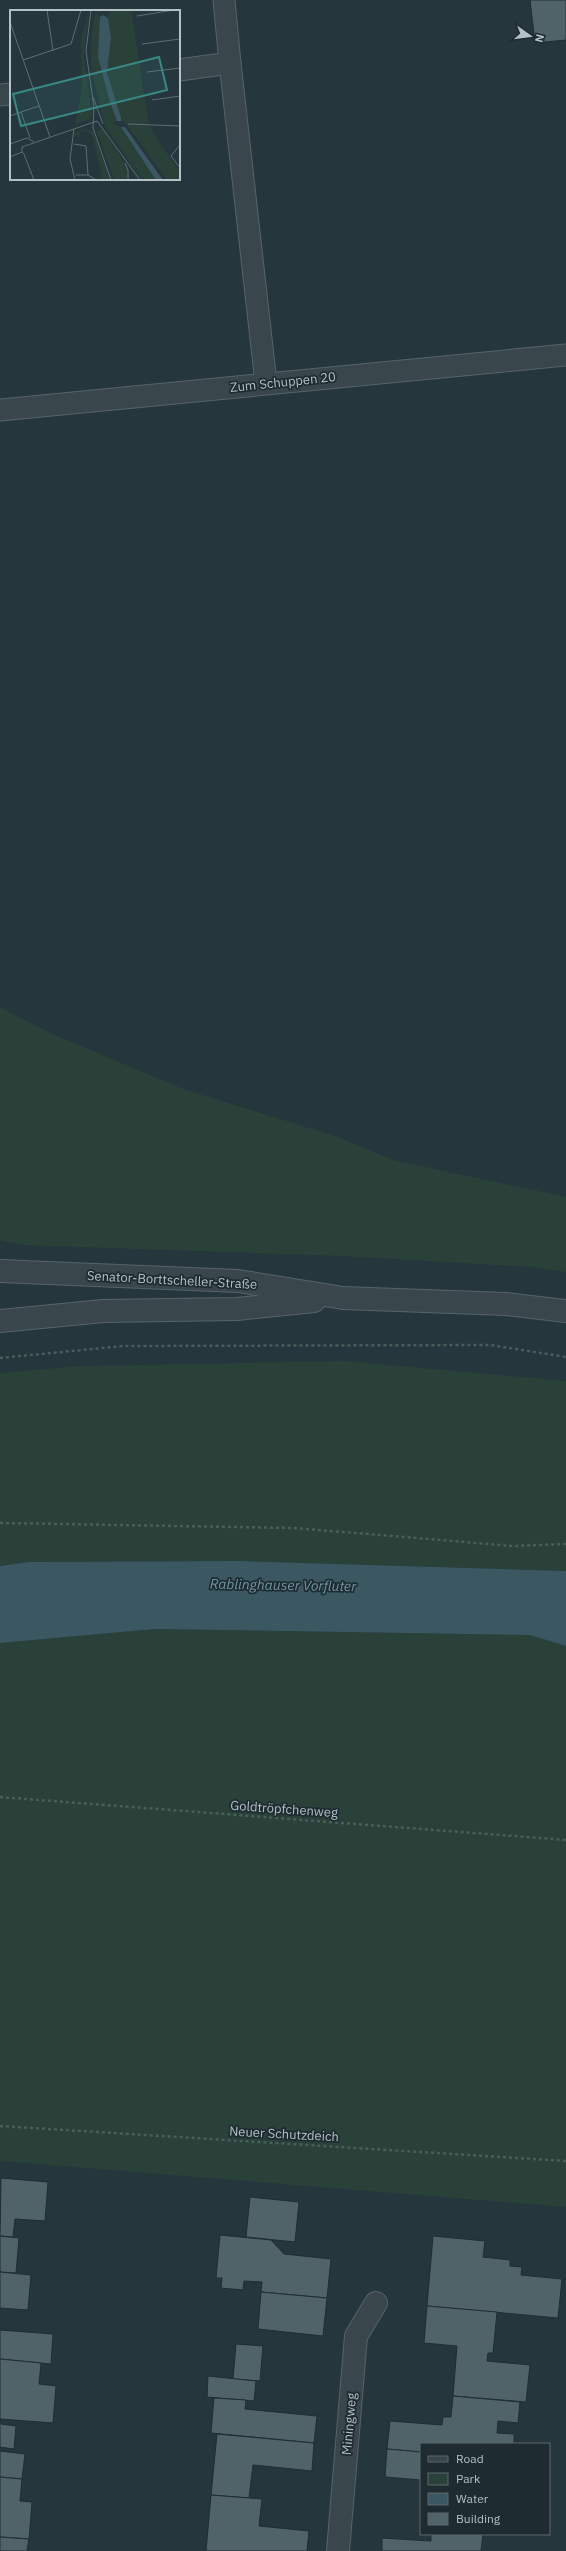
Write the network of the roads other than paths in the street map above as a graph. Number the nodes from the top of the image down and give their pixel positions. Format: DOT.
graph roads {
  1 [pos="224,0"];
  2 [pos="230,63"];
  3 [pos="180,70"];
  4 [pos="10,94"];
  5 [pos="0,95"];
  6 [pos="566,355"];
  7 [pos="266,383"];
  8 [pos="0,410"];
  9 [pos="0,1271"];
  10 [pos="343,1298"];
  11 [pos="566,1311"];
  12 [pos="0,1321"];
  13 [pos="376,2303"];
  14 [pos="338,2551"];
  1 -- 2 [label="lane"];
  2 -- 3 [label="lane"];
  2 -- 7 [label="lane"];
  4 -- 5 [label="lane"];
  6 -- 7 [label="lane, Zum Schuppen 20"];
  7 -- 8 [label="lane, Zum Schuppen 20"];
  9 -- 10 [label="street, Senator-Borttscheller-Straße"];
  10 -- 11 [label="street, Senator-Borttscheller-Straße"];
  10 -- 12 [label="street, Senator-Borttscheller-Straße"];
  13 -- 14 [label="street, Miningweg"];
}
